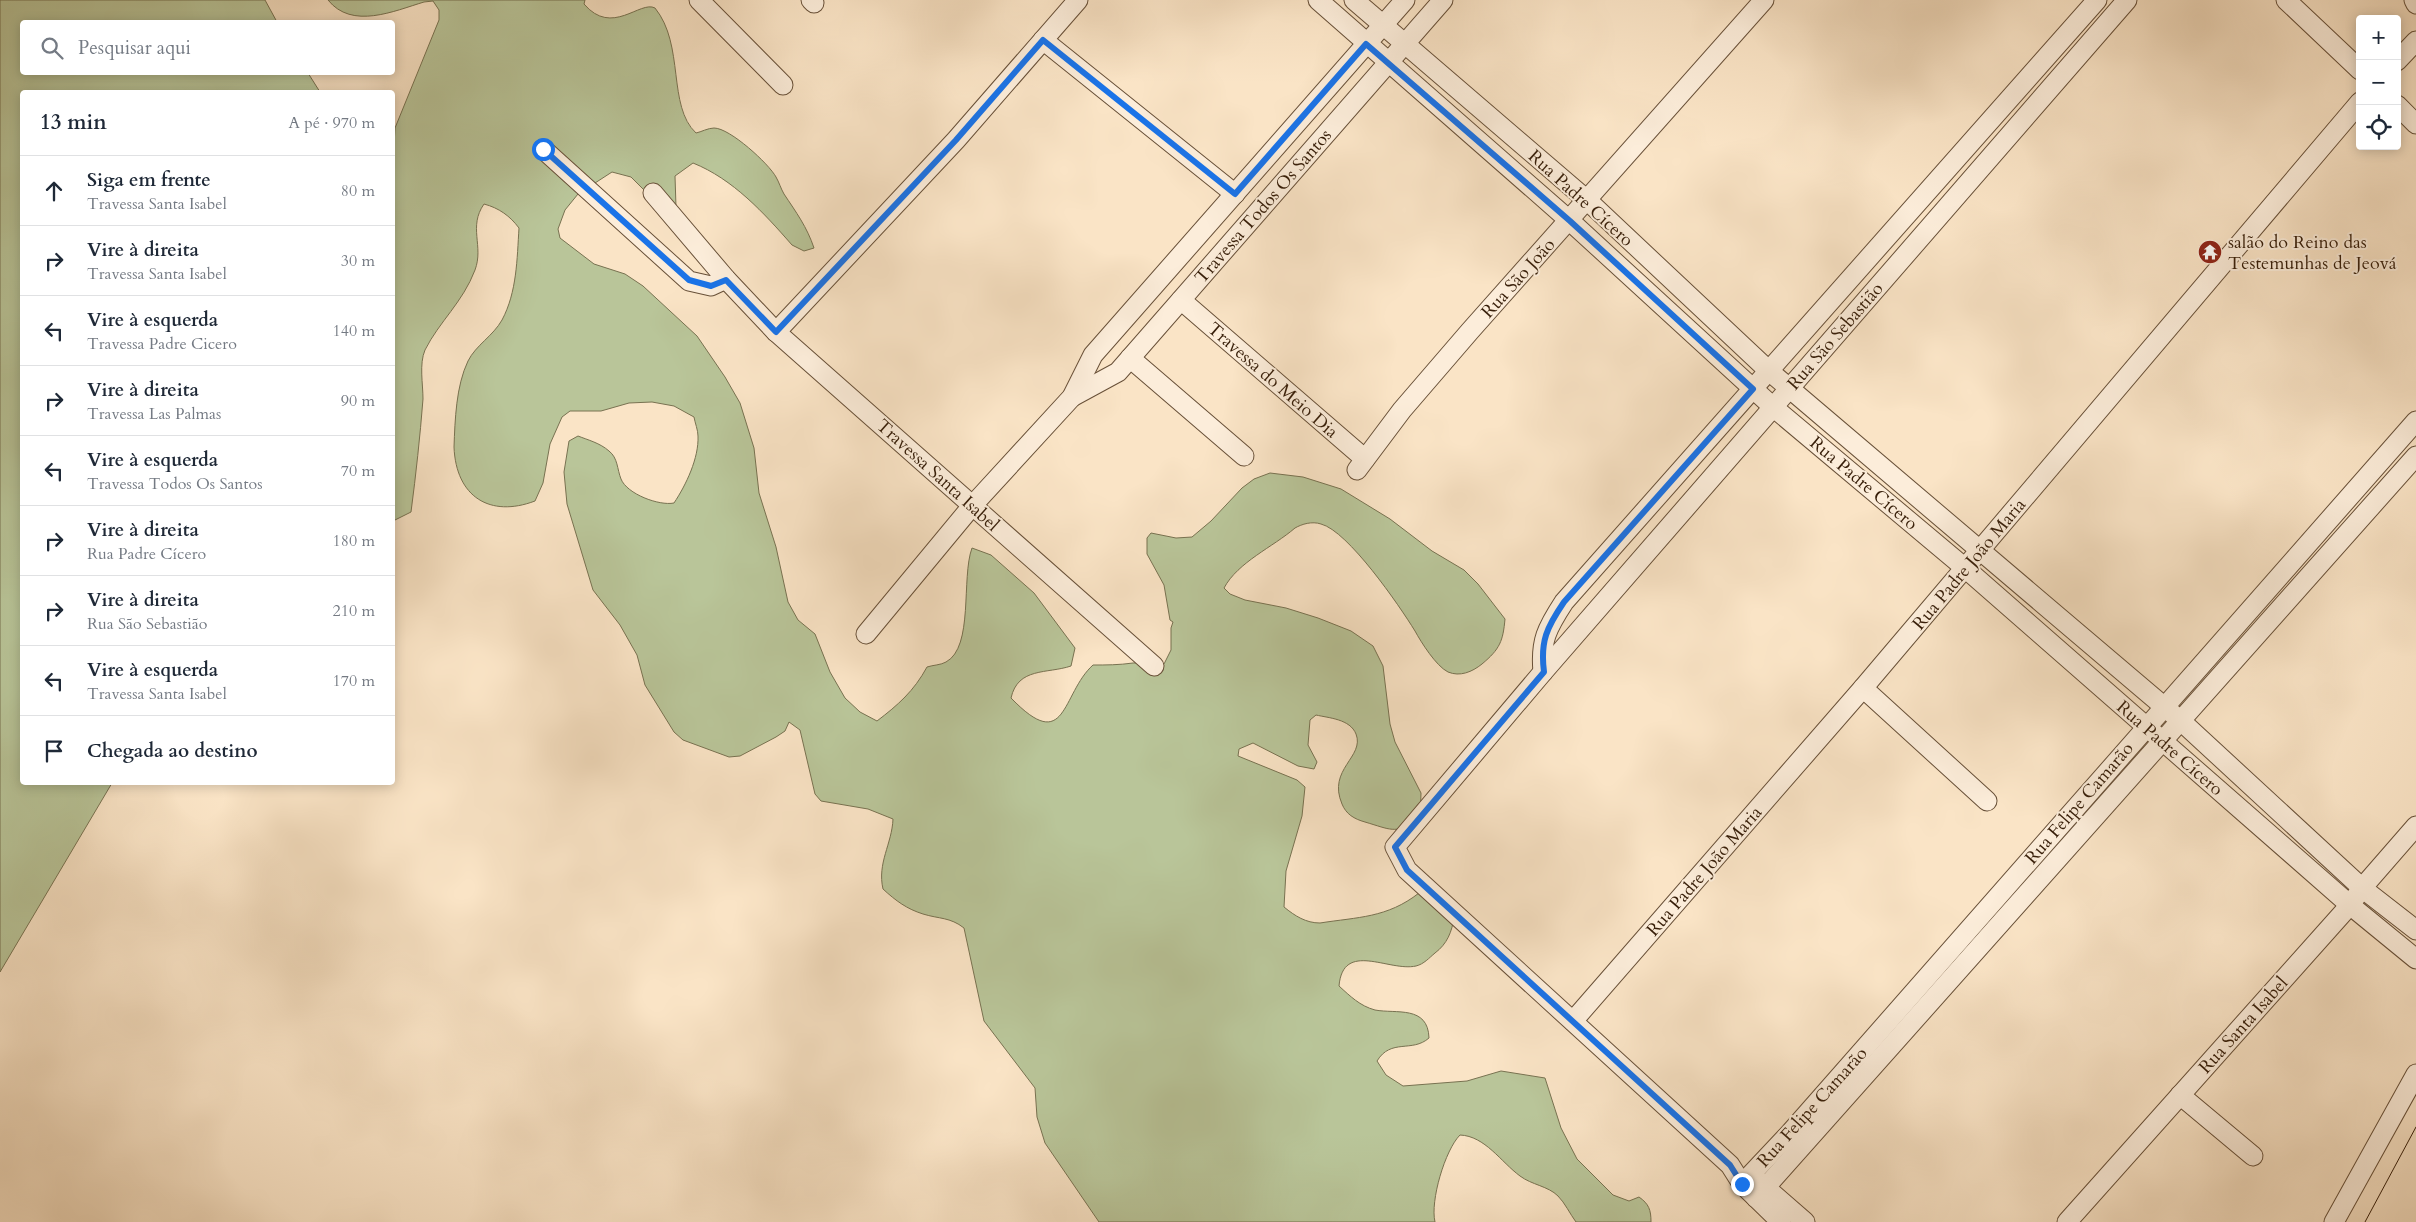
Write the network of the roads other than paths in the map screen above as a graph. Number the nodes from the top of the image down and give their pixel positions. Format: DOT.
graph roads {
  1 [pos="699,0"];
  2 [pos="1078,0"];
  3 [pos="1318,0"];
  4 [pos="1354,0"];
  5 [pos="1404,0"];
  6 [pos="1443,0"];
  7 [pos="1764,0"];
  8 [pos="2097,0"];
  9 [pos="2126,0"];
  10 [pos="2286,0"];
  11 [pos="2414,0"];
  12 [pos="2416,4"];
  13 [pos="1382,26"];
  14 [pos="1043,40"];
  15 [pos="2416,41"];
  16 [pos="1366,44"];
  17 [pos="1404,44"];
  18 [pos="2398,60"];
  19 [pos="1388,63"];
  20 [pos="2356,66"];
  21 [pos="783,85"];
  22 [pos="2357,105"];
  23 [pos="2401,110"];
  24 [pos="2416,124"];
  25 [pos="543,149"];
  26 [pos="1958,157"];
  27 [pos="1977,173"];
  28 [pos="653,193"];
  29 [pos="1235,194"];
  30 [pos="1588,201"];
  31 [pos="1570,221"];
  32 [pos="726,280"];
  33 [pos="1144,298"];
  34 [pos="1181,300"];
  35 [pos="1166,318"];
  36 [pos="776,332"];
  37 [pos="1130,358"];
  38 [pos="1769,371"];
  39 [pos="1753,389"];
  40 [pos="1790,389"];
  41 [pos="1072,397"];
  42 [pos="1773,407"];
  43 [pos="2416,421"];
  44 [pos="1244,456"];
  45 [pos="2416,456"];
  46 [pos="1361,465"];
  47 [pos="972,506"];
  48 [pos="1980,551"];
  49 [pos="1965,568"];
  50 [pos="866,634"];
  51 [pos="1154,666"];
  52 [pos="1544,672"];
  53 [pos="1863,688"];
  54 [pos="2164,707"];
  55 [pos="2181,721"];
  56 [pos="2146,727"];
  57 [pos="2162,741"];
  58 [pos="1988,801"];
  59 [pos="2416,826"];
  60 [pos="2362,888"];
  61 [pos="2350,905"];
  62 [pos="2416,930"];
  63 [pos="2416,959"];
  64 [pos="1573,1021"];
  65 [pos="2416,1074"];
  66 [pos="2180,1095"];
  67 [pos="2253,1156"];
  68 [pos="1747,1179"];
  69 [pos="1761,1193"];
  70 [pos="1781,1222"];
  71 [pos="1805,1222"];
  72 [pos="2067,1222"];
  73 [pos="2334,1222"];
  1 -- 21 [label="street"];
  2 -- 14 [label="street"];
  3 -- 16 [label="street, Rua Padre Cícero"];
  4 -- 13 [label="street, Rua Padre Cícero"];
  5 -- 13 [label="street, Travessa Todos Os Santos"];
  6 -- 17 [label="street, Travessa Todos Os Santos"];
  7 -- 30 [label="street, Rua São João"];
  8 -- 26 [label="street, Rua São Sebastião"];
  9 -- 27 [label="street, Rua São Sebastião"];
  10 -- 20 [label="street"];
  11 -- 12 [label="street"];
  13 -- 16 [label="street, Travessa Todos Os Santos"];
  13 -- 17 [label="street, Rua Padre Cícero"];
  14 -- 29 [label="street"];
  14 -- 36 [label="street"];
  15 -- 18 [label="street"];
  16 -- 19 [label="street, Rua Padre Cícero"];
  16 -- 29 [label="street, Travessa Todos Os Santos"];
  17 -- 19 [label="street, Travessa Todos Os Santos"];
  17 -- 30 [label="street, Rua Padre Cícero"];
  19 -- 31 [label="street, Rua Padre Cícero"];
  19 -- 34 [label="street, Travessa Todos Os Santos"];
  22 -- 48 [label="street, Rua Padre João Maria"];
  23 -- 24 [label="street"];
  25 -- 32 [label="street"];
  26 -- 27 [label="street"];
  26 -- 38 [label="street, Rua São Sebastião"];
  27 -- 40 [label="street, Rua São Sebastião"];
  28 -- 32 [label="street, Travessa Santa Isabel"];
  29 -- 33 [label="street, Travessa Todos Os Santos"];
  30 -- 31 [label="street, Rua São João"];
  30 -- 38 [label="street, Rua Padre Cícero"];
  31 -- 39 [label="street, Rua Padre Cícero"];
  31 -- 46 [label="street, Rua São João"];
  32 -- 36 [label="street, Travessa Santa Isabel"];
  33 -- 35 [label="street"];
  33 -- 41 [label="street, Travessa Todos Os Santos"];
  34 -- 35 [label="street, Travessa Todos Os Santos"];
  34 -- 46 [label="street, Travessa do Meio Dia"];
  35 -- 37 [label="street, Travessa Todos Os Santos"];
  36 -- 47 [label="street, Travessa Santa Isabel"];
  37 -- 41 [label="street, Travessa Todos Os Santos"];
  37 -- 44 [label="street"];
  38 -- 39 [label="street, Rua São Sebastião"];
  38 -- 40 [label="street, Rua Padre Cícero"];
  39 -- 42 [label="street, Rua Padre Cícero"];
  39 -- 52 [label="street, Rua São Sebastião"];
  40 -- 42 [label="street, Rua São Sebastião"];
  40 -- 48 [label="street, Rua Padre Cícero"];
  41 -- 47 [label="street, Travessa Todos Os Santos"];
  42 -- 49 [label="street, Rua Padre Cícero"];
  42 -- 52 [label="street, Rua São Sebastião"];
  43 -- 54 [label="street, Rua Felipe Camarão"];
  45 -- 55 [label="street, Rua Felipe Camarão"];
  47 -- 50 [label="street, Travessa Todos Os Santos"];
  47 -- 51 [label="street, Travessa Santa Isabel"];
  48 -- 49 [label="street, Rua Padre João Maria"];
  48 -- 54 [label="street, Rua Padre Cícero"];
  49 -- 53 [label="street, Rua Padre João Maria"];
  49 -- 56 [label="street, Rua Padre Cícero"];
  52 -- 64 [label="street, Rua São Sebastião"];
  53 -- 58 [label="street"];
  53 -- 64 [label="street, Rua Padre João Maria"];
  54 -- 55 [label="street, Rua Padre Cícero"];
  54 -- 56 [label="street, Rua Felipe Camarão"];
  55 -- 57 [label="street, Rua Felipe Camarão"];
  55 -- 60 [label="street, Rua Padre Cícero"];
  56 -- 57 [label="street, Rua Padre Cícero"];
  56 -- 68 [label="street, Rua Felipe Camarão"];
  57 -- 61 [label="street, Rua Padre Cícero"];
  57 -- 69 [label="street, Rua Felipe Camarão"];
  59 -- 60 [label="street, Rua Santa Isabel"];
  60 -- 61 [label="street, Rua Santa Isabel"];
  60 -- 62 [label="street, Rua Padre Cícero"];
  61 -- 63 [label="street, Rua Padre Cícero"];
  61 -- 66 [label="street, Rua Santa Isabel"];
  64 -- 68 [label="street"];
  65 -- 73 [label="street"];
  66 -- 67 [label="street"];
  66 -- 72 [label="street, Rua Santa Isabel"];
  68 -- 69 [label="street"];
  69 -- 70 [label="street"];
  69 -- 71 [label="street"];
}
